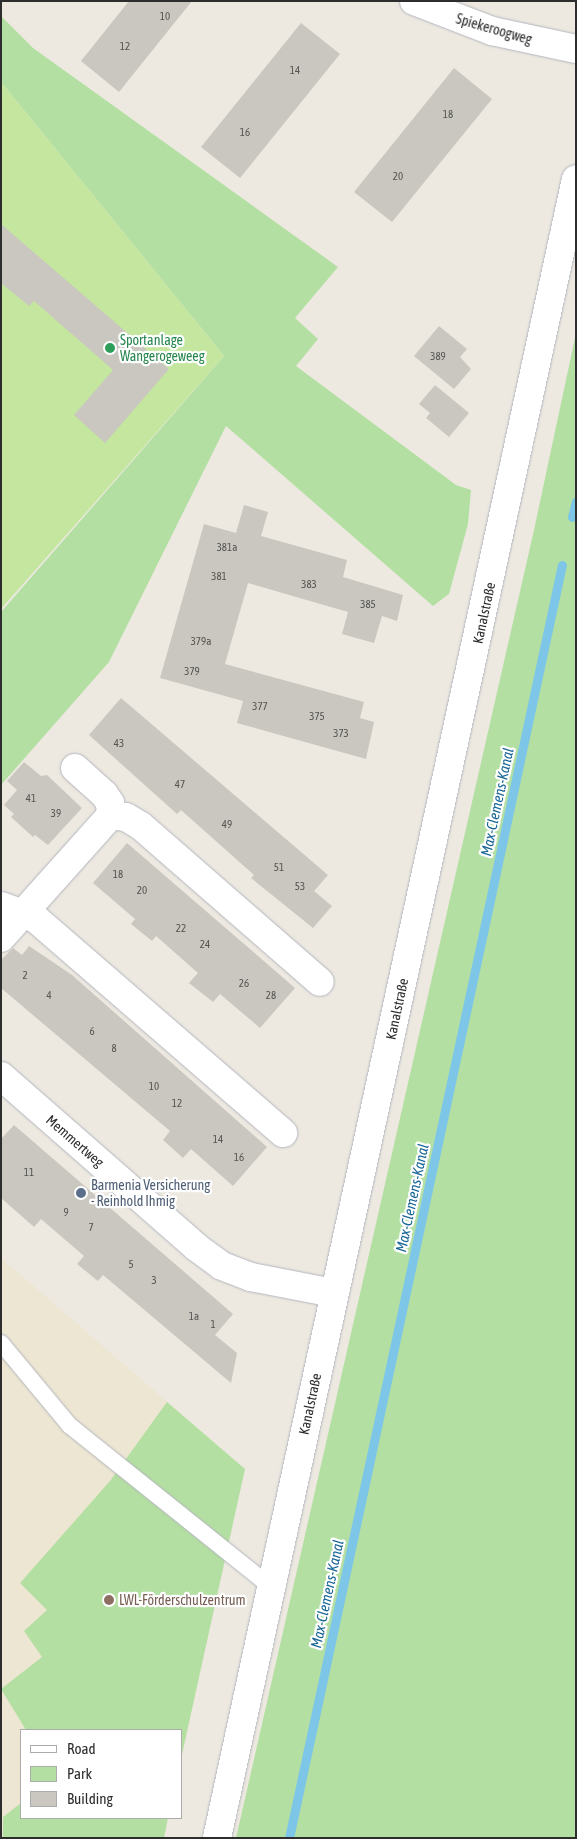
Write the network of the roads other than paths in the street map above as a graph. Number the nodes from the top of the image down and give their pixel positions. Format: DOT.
graph roads {
  1 [pos="414,1"];
  2 [pos="576,49"];
  3 [pos="576,180"];
  4 [pos="75,768"];
  5 [pos="111,814"];
  6 [pos="11,911"];
  7 [pos="1,938"];
  8 [pos="320,982"];
  9 [pos="1,1076"];
  10 [pos="283,1132"];
  11 [pos="333,1293"];
  12 [pos="1,1343"];
  13 [pos="271,1586"];
  14 [pos="217,1838"];
  1 -- 2 [label="main road, Spiekeroogweg"];
  3 -- 11 [label="main road, Kanalstraße"];
  4 -- 5 [label="main road"];
  5 -- 6 [label="main road"];
  5 -- 8 [label="main road"];
  6 -- 7 [label="main road"];
  6 -- 10 [label="main road"];
  9 -- 11 [label="main road, Memmertweg"];
  11 -- 13 [label="main road, Kanalstraße"];
  12 -- 13 [label="lane"];
  13 -- 14 [label="main road, Kanalstraße"];
}
